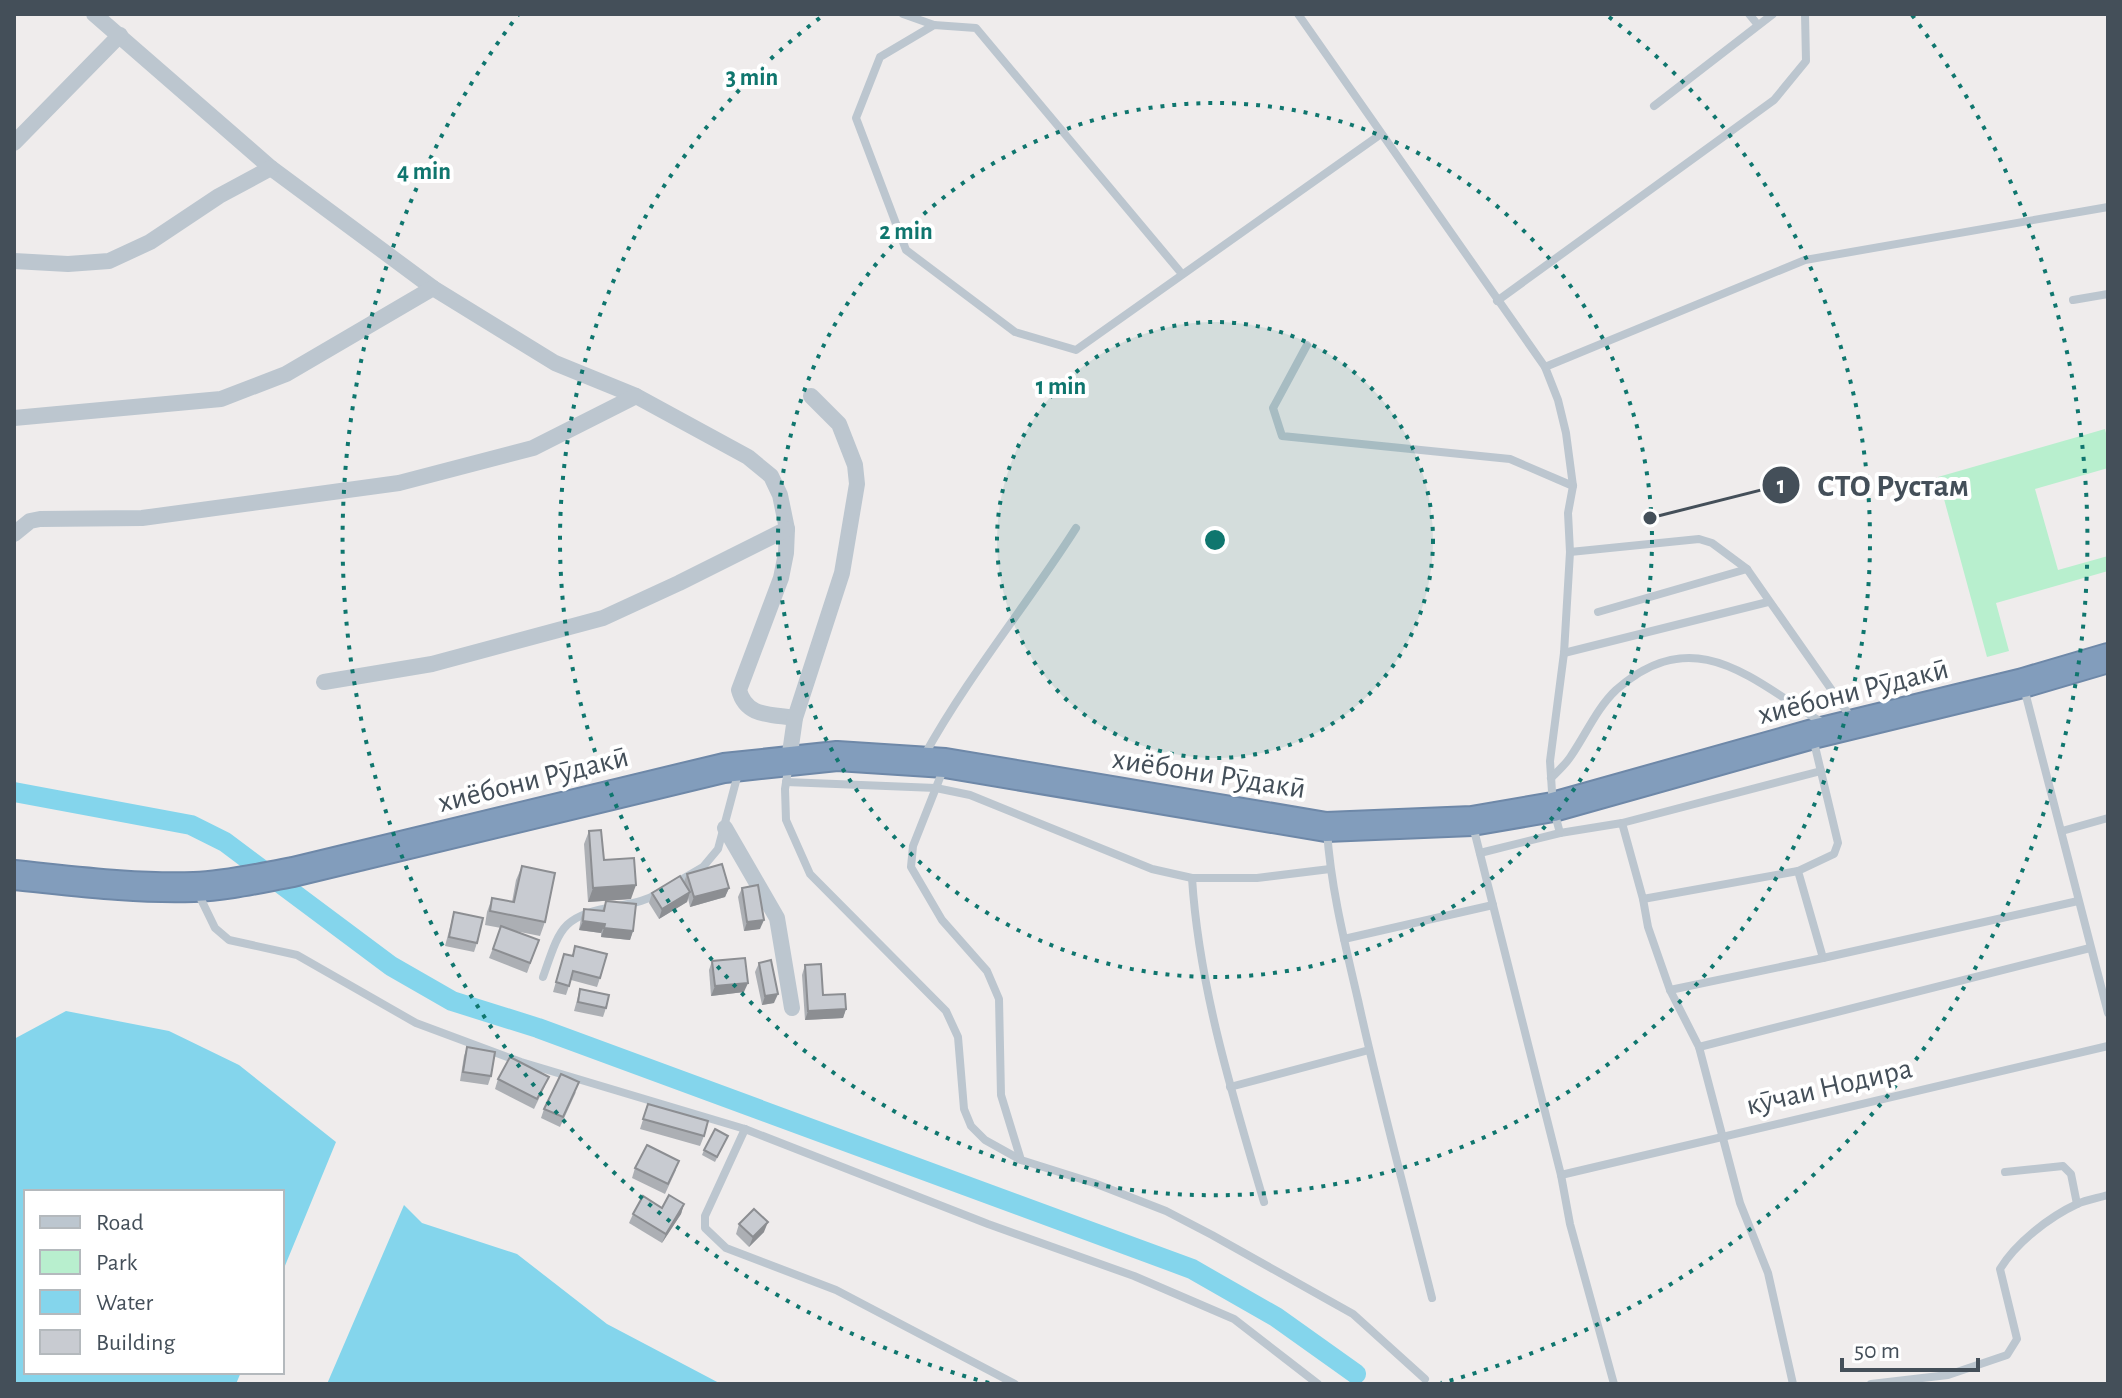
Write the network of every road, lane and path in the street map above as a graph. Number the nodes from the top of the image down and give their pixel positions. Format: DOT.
graph roads {
  1 [pos="94,14"];
  2 [pos="903,14"];
  3 [pos="1298,14"];
  4 [pos="1749,14"];
  5 [pos="1773,14"];
  6 [pos="1805,14"];
  7 [pos="934,25"];
  8 [pos="1758,25"];
  9 [pos="120,35"];
  10 [pos="1654,106"];
  11 [pos="1381,134"];
  12 [pos="14,143"];
  13 [pos="271,168"];
  14 [pos="2108,207"];
  15 [pos="14,261"];
  16 [pos="1182,274"];
  17 [pos="433,288"];
  18 [pos="2108,294"];
  19 [pos="2073,300"];
  20 [pos="1497,301"];
  21 [pos="1307,345"];
  22 [pos="1545,367"];
  23 [pos="636,396"];
  24 [pos="811,396"];
  25 [pos="14,418"];
  26 [pos="1573,486"];
  27 [pos="1076,528"];
  28 [pos="787,529"];
  29 [pos="14,534"];
  30 [pos="1570,552"];
  31 [pos="1747,569"];
  32 [pos="1768,602"];
  33 [pos="1598,612"];
  34 [pos="1564,653"];
  35 [pos="2108,658"];
  36 [pos="324,682"];
  37 [pos="2023,683"];
  38 [pos="795,718"];
  39 [pos="1834,729"];
  40 [pos="740,766"];
  41 [pos="788,771"];
  42 [pos="934,771"];
  43 [pos="1821,771"];
  44 [pos="1551,778"];
  45 [pos="2108,818"];
  46 [pos="1556,820"];
  47 [pos="1472,821"];
  48 [pos="1622,823"];
  49 [pos="1326,827"];
  50 [pos="725,828"];
  51 [pos="2062,831"];
  52 [pos="1480,853"];
  53 [pos="1330,869"];
  54 [pos="1798,871"];
  55 [pos="14,875"];
  56 [pos="1192,878"];
  57 [pos="195,887"];
  58 [pos="1643,899"];
  59 [pos="2078,901"];
  60 [pos="1493,905"];
  61 [pos="1344,939"];
  62 [pos="2090,948"];
  63 [pos="1823,958"];
  64 [pos="543,977"];
  65 [pos="1670,990"];
  66 [pos="792,1008"];
  67 [pos="2108,1013"];
  68 [pos="2108,1046"];
  69 [pos="1699,1047"];
  70 [pos="1369,1050"];
  71 [pos="1230,1087"];
  72 [pos="745,1129"];
  73 [pos="1724,1135"];
  74 [pos="1021,1160"];
  75 [pos="2005,1172"];
  76 [pos="1561,1175"];
  77 [pos="2108,1195"];
  78 [pos="1264,1202"];
  79 [pos="2077,1204"];
  80 [pos="1432,1298"];
  81 [pos="1425,1379"];
  82 [pos="1015,1384"];
  83 [pos="1318,1384"];
  84 [pos="1614,1384"];
  85 [pos="1793,1384"];
  86 [pos="1871,1384"];
  1 -- 9 [label="street"];
  2 -- 7 [label="lane"];
  3 -- 11 [label="lane"];
  4 -- 8 [label="lane"];
  5 -- 8 [label="lane"];
  6 -- 20 [label="lane"];
  7 -- 16 [label="lane"];
  7 -- 16 [label="lane"];
  8 -- 10 [label="lane"];
  9 -- 12 [label="street"];
  9 -- 13 [label="street"];
  11 -- 16 [label="lane"];
  11 -- 20 [label="lane"];
  13 -- 15 [label="street"];
  13 -- 17 [label="street"];
  14 -- 22 [label="lane"];
  17 -- 23 [label="street"];
  17 -- 25 [label="street"];
  18 -- 19 [label="lane"];
  20 -- 22 [label="lane"];
  21 -- 26 [label="lane"];
  22 -- 26 [label="lane"];
  23 -- 28 [label="street"];
  23 -- 29 [label="street"];
  24 -- 38 [label="street"];
  26 -- 30 [label="lane"];
  27 -- 42 [label="lane"];
  28 -- 36 [label="street"];
  28 -- 38 [label="street"];
  30 -- 31 [label="lane"];
  30 -- 34 [label="lane"];
  31 -- 32 [label="lane"];
  31 -- 33 [label="lane"];
  32 -- 34 [label="lane"];
  32 -- 39 [label="lane"];
  34 -- 44 [label="lane"];
  35 -- 37 [label="highway, хиёбони Рӯдакӣ"];
  37 -- 39 [label="highway, хиёбони Рӯдакӣ"];
  37 -- 51 [label="lane"];
  38 -- 41 [label="street"];
  39 -- 43 [label="lane"];
  39 -- 44 [label="lane"];
  39 -- 46 [label="highway, хиёбони Рӯдакӣ"];
  40 -- 41 [label="highway, хиёбони Рӯдакӣ"];
  40 -- 50 [label="lane"];
  40 -- 57 [label="highway, хиёбони Рӯдакӣ"];
  41 -- 42 [label="highway, хиёбони Рӯдакӣ"];
  41 -- 74 [label="lane"];
  42 -- 49 [label="highway, хиёбони Рӯдакӣ"];
  42 -- 56 [label="lane"];
  42 -- 74 [label="lane"];
  43 -- 48 [label="lane"];
  43 -- 54 [label="lane"];
  44 -- 46 [label="lane"];
  45 -- 51 [label="lane"];
  46 -- 47 [label="highway, хиёбони Рӯдакӣ"];
  46 -- 48 [label="lane"];
  46 -- 52 [label="lane"];
  47 -- 49 [label="highway, хиёбони Рӯдакӣ"];
  47 -- 52 [label="lane"];
  48 -- 58 [label="lane"];
  49 -- 53 [label="lane"];
  50 -- 64 [label="lane"];
  50 -- 66 [label="street"];
  51 -- 59 [label="lane"];
  52 -- 60 [label="lane"];
  53 -- 56 [label="lane"];
  53 -- 61 [label="lane"];
  54 -- 58 [label="lane"];
  54 -- 63 [label="lane"];
  55 -- 57 [label="highway, хиёбони Рӯдакӣ"];
  56 -- 71 [label="lane"];
  57 -- 72 [label="lane"];
  58 -- 65 [label="lane"];
  59 -- 62 [label="lane"];
  59 -- 63 [label="lane"];
  60 -- 61 [label="lane"];
  60 -- 76 [label="lane"];
  61 -- 70 [label="lane"];
  62 -- 67 [label="lane"];
  62 -- 69 [label="lane"];
  63 -- 65 [label="lane"];
  65 -- 69 [label="lane"];
  68 -- 73 [label="lane, кӯчаи Нодира"];
  69 -- 73 [label="lane"];
  70 -- 71 [label="lane"];
  70 -- 80 [label="lane"];
  71 -- 78 [label="lane"];
  72 -- 82 [label="lane"];
  72 -- 83 [label="lane"];
  73 -- 76 [label="lane, кӯчаи Нодира"];
  73 -- 85 [label="lane"];
  74 -- 81 [label="lane"];
  75 -- 79 [label="lane"];
  76 -- 84 [label="lane"];
  77 -- 79 [label="lane"];
  79 -- 86 [label="lane"];
}
